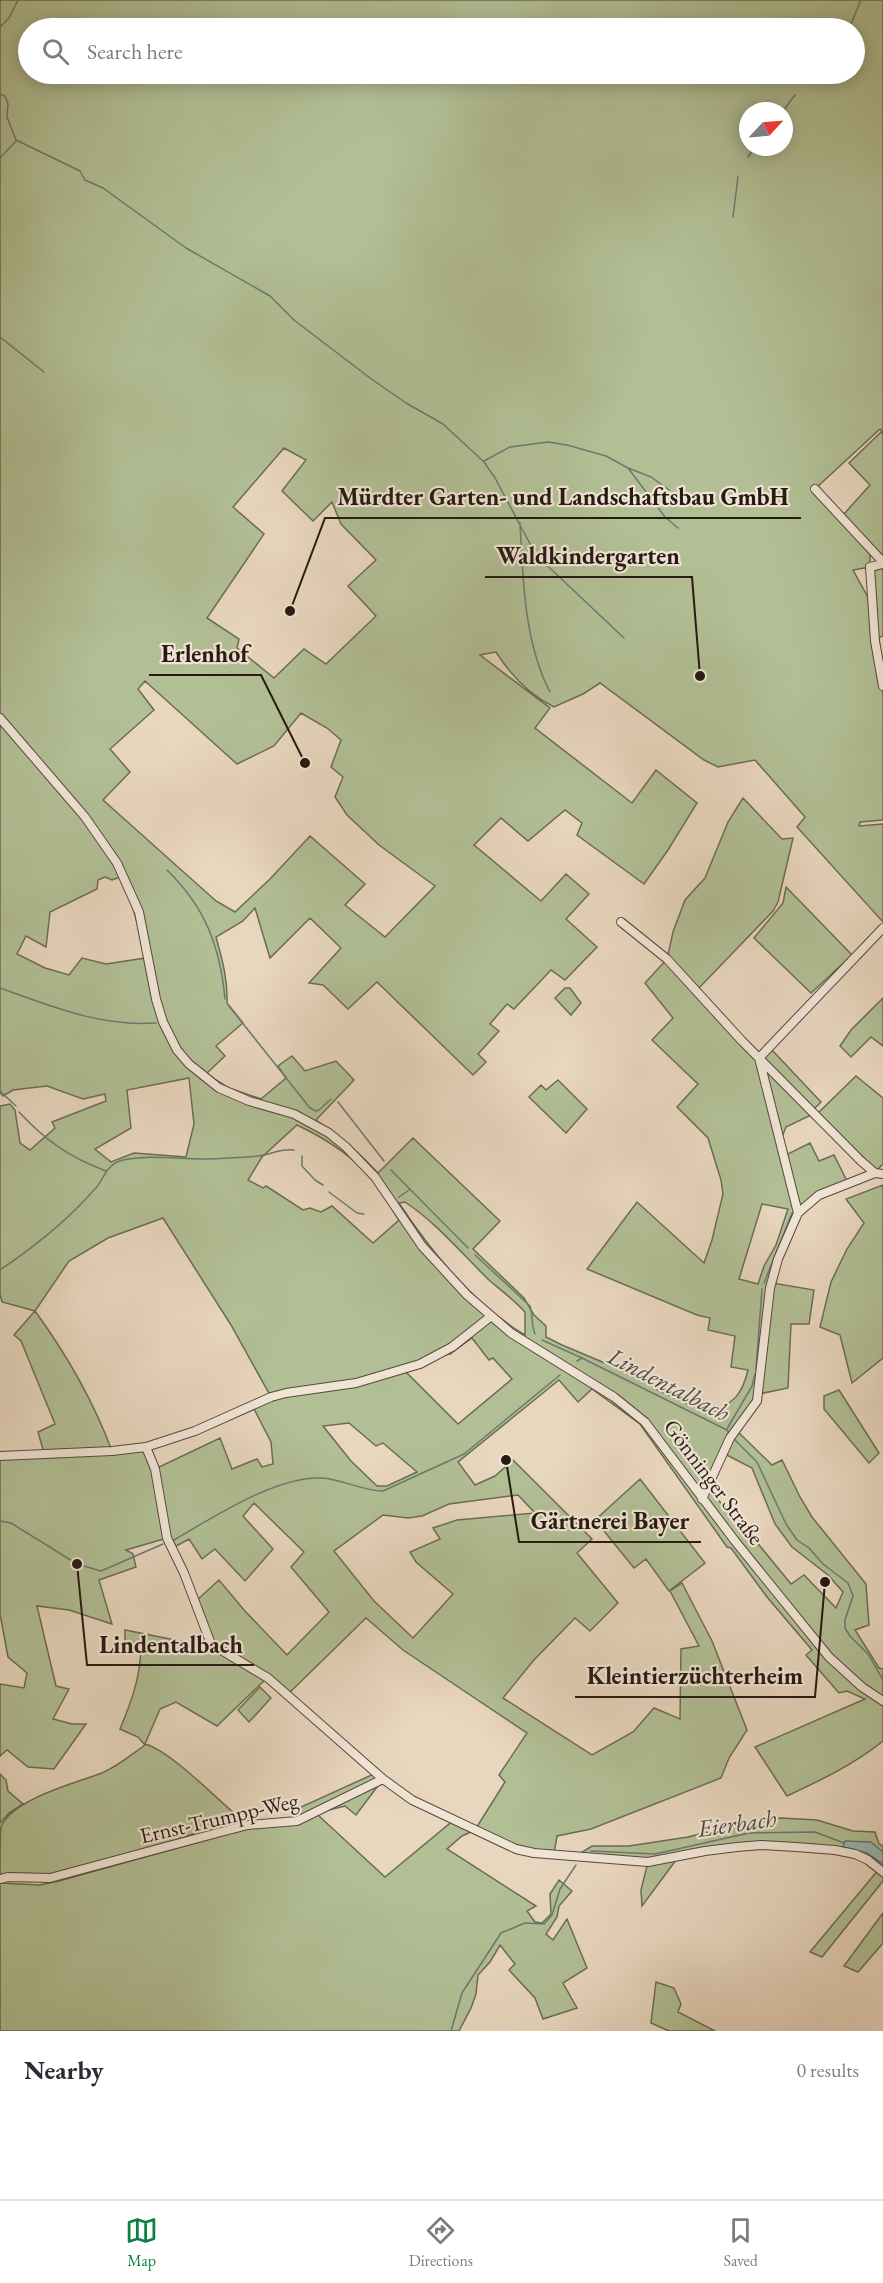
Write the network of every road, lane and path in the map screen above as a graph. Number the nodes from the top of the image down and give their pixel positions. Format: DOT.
graph roads {
  1 [pos="815,489"];
  2 [pos="883,563"];
  3 [pos="883,686"];
  4 [pos="0,718"];
  5 [pos="621,922"];
  6 [pos="883,928"];
  7 [pos="759,1058"];
  8 [pos="879,1173"];
  9 [pos="798,1213"];
  10 [pos="490,1317"];
  11 [pos="146,1447"];
  12 [pos="0,1456"];
  13 [pos="702,1499"];
  14 [pos="883,1701"];
  15 [pos="383,1779"];
  16 [pos="883,1872"];
  17 [pos="0,1880"];
  1 -- 2 [label="street"];
  2 -- 3 [label="street"];
  4 -- 10 [label="street, Gönninger Straße"];
  5 -- 7 [label="street"];
  6 -- 7 [label="street"];
  7 -- 8 [label="street"];
  7 -- 9 [label="street"];
  8 -- 9 [label="street"];
  9 -- 13 [label="street"];
  10 -- 11 [label="street"];
  10 -- 13 [label="street, Gönninger Straße"];
  11 -- 12 [label="street"];
  11 -- 15 [label="street"];
  13 -- 14 [label="street, Gönninger Straße"];
  15 -- 16 [label="street"];
  15 -- 17 [label="street, Ernst-Trumpp-Weg"];
}
